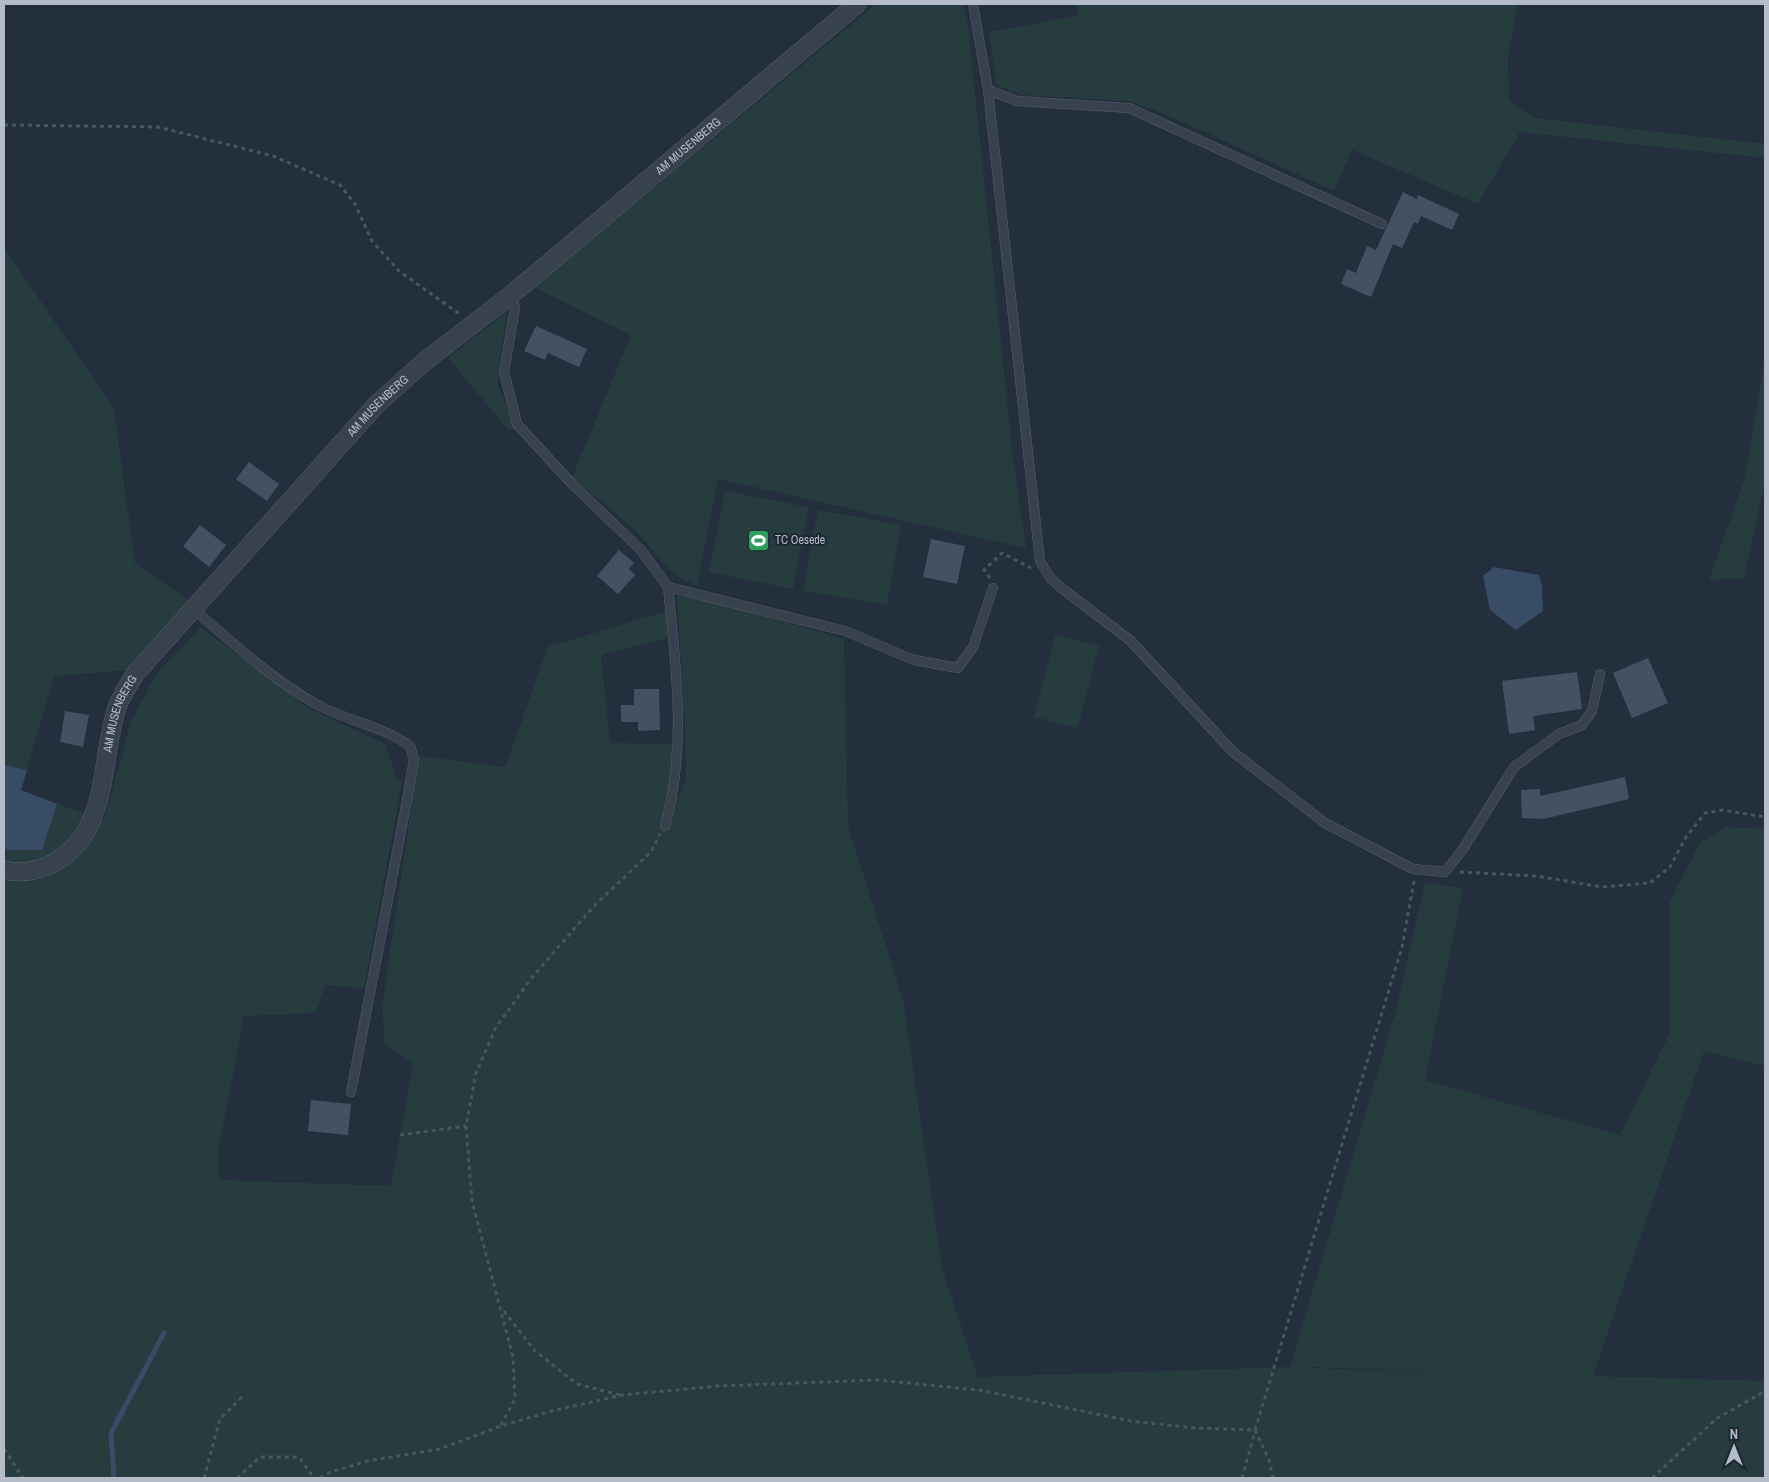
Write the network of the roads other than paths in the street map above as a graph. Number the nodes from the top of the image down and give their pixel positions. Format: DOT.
graph roads {
  1 [pos="856,4"];
  2 [pos="973,4"];
  3 [pos="988,90"];
  4 [pos="1382,224"];
  5 [pos="511,295"];
  6 [pos="668,587"];
  7 [pos="993,588"];
  8 [pos="192,608"];
  9 [pos="1600,674"];
  10 [pos="665,826"];
  11 [pos="4,870"];
  12 [pos="350,1092"];
  1 -- 5 [label="street, AM MUSENBERG"];
  2 -- 3 [label="lane"];
  3 -- 4 [label="lane"];
  3 -- 9 [label="lane"];
  5 -- 6 [label="lane"];
  5 -- 8 [label="street, AM MUSENBERG"];
  6 -- 7 [label="lane"];
  6 -- 10 [label="lane"];
  8 -- 11 [label="street, AM MUSENBERG"];
  8 -- 12 [label="lane"];
}
